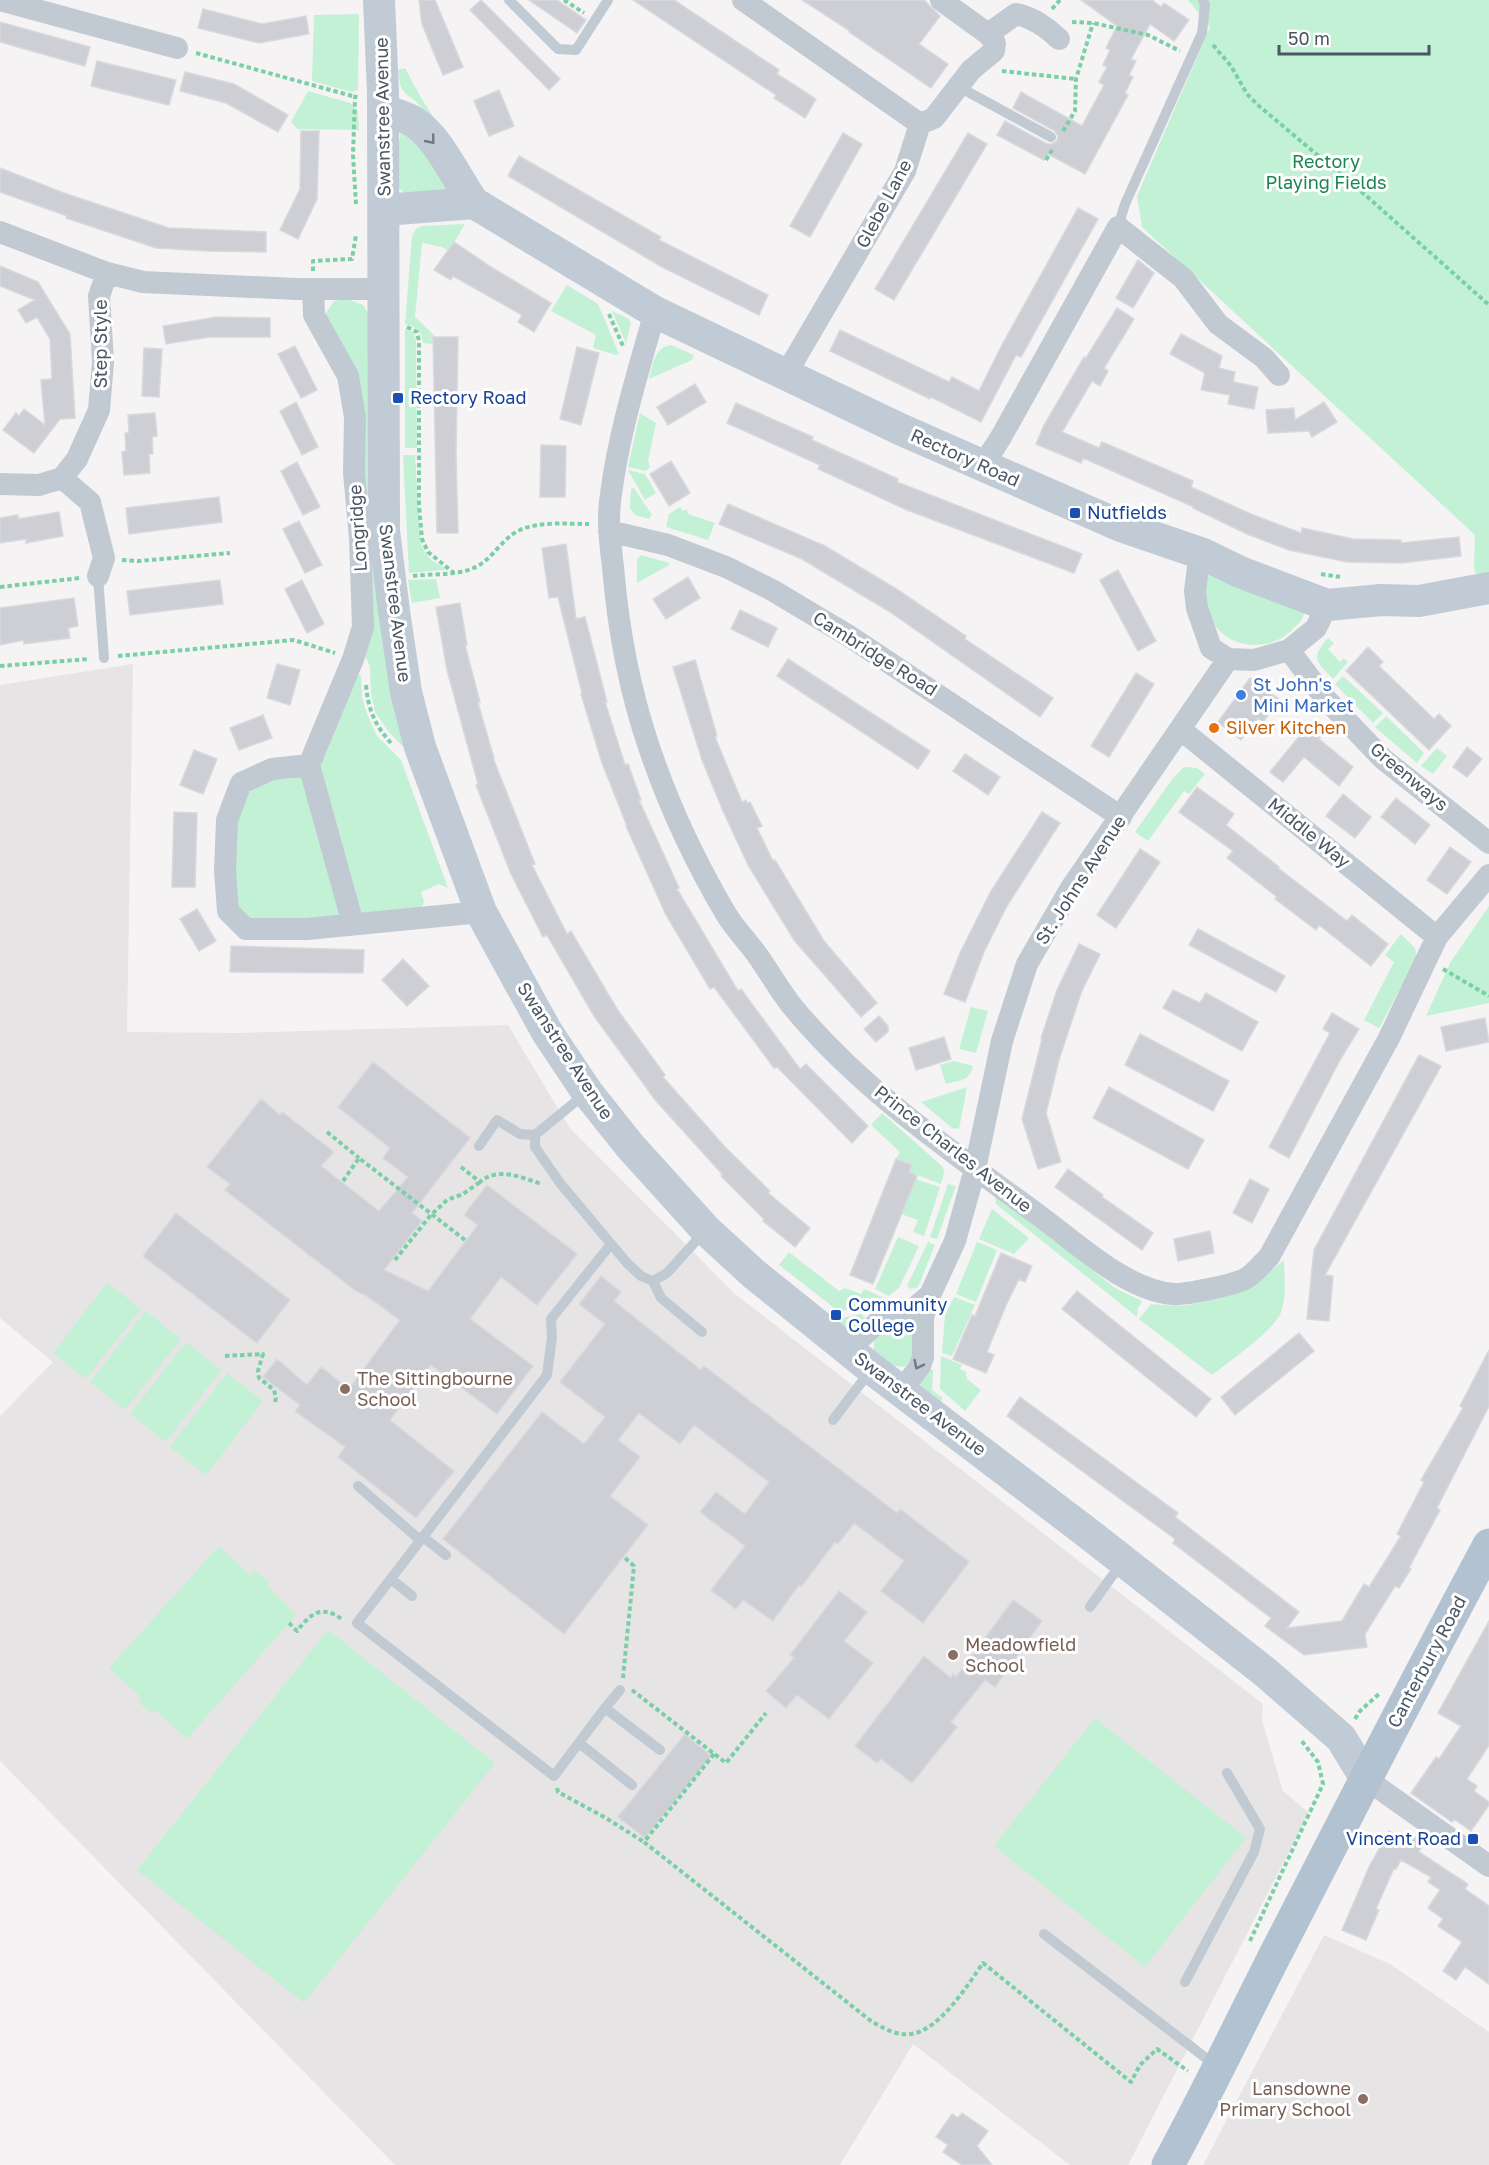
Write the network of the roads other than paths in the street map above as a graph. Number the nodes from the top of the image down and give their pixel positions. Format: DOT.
graph roads {
  1 [pos="0,0"];
  2 [pos="379,0"];
  3 [pos="509,0"];
  4 [pos="608,0"];
  5 [pos="941,0"];
  6 [pos="1203,0"];
  7 [pos="753,3"];
  8 [pos="1065,31"];
  9 [pos="988,33"];
  10 [pos="177,48"];
  11 [pos="959,87"];
  12 [pos="370,98"];
  13 [pos="920,124"];
  14 [pos="1051,137"];
  15 [pos="474,204"];
  16 [pos="370,209"];
  17 [pos="1118,227"];
  18 [pos="0,232"];
  19 [pos="107,273"];
  20 [pos="313,289"];
  21 [pos="385,289"];
  22 [pos="655,312"];
  23 [pos="786,374"];
  24 [pos="1279,375"];
  25 [pos="983,465"];
  26 [pos="62,478"];
  27 [pos="0,484"];
  28 [pos="609,527"];
  29 [pos="1203,554"];
  30 [pos="101,567"];
  31 [pos="1489,588"];
  32 [pos="1327,604"];
  33 [pos="1289,650"];
  34 [pos="104,658"];
  35 [pos="1228,659"];
  36 [pos="1180,729"];
  37 [pos="309,765"];
  38 [pos="1121,817"];
  39 [pos="1489,843"];
  40 [pos="1489,875"];
  41 [pos="481,912"];
  42 [pos="353,924"];
  43 [pos="1437,937"];
  44 [pos="587,1092"];
  45 [pos="535,1135"];
  46 [pos="479,1146"];
  47 [pos="975,1169"];
  48 [pos="706,1230"];
  49 [pos="611,1244"];
  50 [pos="653,1281"];
  51 [pos="930,1295"];
  52 [pos="702,1332"];
  53 [pos="844,1345"];
  54 [pos="872,1369"];
  55 [pos="902,1390"];
  56 [pos="834,1420"];
  57 [pos="358,1486"];
  58 [pos="422,1539"];
  59 [pos="1489,1545"];
  60 [pos="446,1555"];
  61 [pos="1126,1563"];
  62 [pos="391,1579"];
  63 [pos="412,1596"];
  64 [pos="1090,1607"];
  65 [pos="621,1686"];
  66 [pos="605,1708"];
  67 [pos="579,1743"];
  68 [pos="660,1750"];
  69 [pos="1227,1773"];
  70 [pos="1366,1779"];
  71 [pos="632,1785"];
  72 [pos="1489,1866"];
  73 [pos="1044,1934"];
  74 [pos="1185,1982"];
  75 [pos="1202,2064"];
  76 [pos="1168,2165"];
  1 -- 10 [label="street"];
  2 -- 12 [label="street, Swanstree Avenue"];
  3 -- 4 [label="lane"];
  5 -- 9 [label="street"];
  6 -- 17 [label="lane"];
  7 -- 13 [label="street"];
  8 -- 9 [label="street"];
  9 -- 11 [label="street"];
  11 -- 13 [label="street"];
  11 -- 14 [label="lane"];
  12 -- 15 [label="street, Rectory Road, one-way"];
  12 -- 16 [label="street, Swanstree Avenue"];
  13 -- 23 [label="street, Glebe Lane"];
  15 -- 16 [label="street"];
  15 -- 22 [label="street, Rectory Road"];
  16 -- 21 [label="street, Swanstree Avenue"];
  17 -- 24 [label="street"];
  17 -- 25 [label="street"];
  18 -- 19 [label="street"];
  19 -- 20 [label="street"];
  19 -- 26 [label="street, Step Style"];
  20 -- 21 [label="street"];
  20 -- 37 [label="street, Longridge"];
  21 -- 41 [label="street, Swanstree Avenue"];
  22 -- 23 [label="street, Rectory Road"];
  22 -- 28 [label="street, Prince Charles Avenue"];
  23 -- 25 [label="street, Rectory Road"];
  25 -- 29 [label="street, Rectory Road"];
  26 -- 27 [label="street"];
  26 -- 30 [label="street"];
  28 -- 38 [label="street, Cambridge Road"];
  28 -- 47 [label="street, Prince Charles Avenue"];
  29 -- 32 [label="street, Rectory Road"];
  29 -- 35 [label="street"];
  30 -- 34 [label="lane"];
  31 -- 32 [label="street, Rectory Road"];
  32 -- 33 [label="street"];
  33 -- 35 [label="street"];
  33 -- 39 [label="street, Greenways"];
  35 -- 36 [label="street, St. Johns Avenue"];
  36 -- 38 [label="street, St. Johns Avenue"];
  36 -- 43 [label="street, Middle Way"];
  37 -- 42 [label="street"];
  37 -- 42 [label="street"];
  38 -- 47 [label="street, St. Johns Avenue"];
  40 -- 43 [label="street, Prince Charles Avenue"];
  41 -- 42 [label="street"];
  41 -- 44 [label="street, Swanstree Avenue"];
  43 -- 47 [label="street, Prince Charles Avenue"];
  44 -- 45 [label="lane"];
  44 -- 48 [label="street, Swanstree Avenue"];
  45 -- 46 [label="lane"];
  45 -- 49 [label="lane"];
  47 -- 51 [label="street, St. Johns Avenue"];
  48 -- 50 [label="lane"];
  48 -- 53 [label="street, Swanstree Avenue"];
  49 -- 50 [label="lane"];
  49 -- 58 [label="lane"];
  50 -- 52 [label="lane"];
  51 -- 53 [label="street, St. Johns Avenue"];
  51 -- 55 [label="street, St. Johns Avenue, one-way"];
  53 -- 54 [label="street, Swanstree Avenue"];
  54 -- 55 [label="street, Swanstree Avenue"];
  54 -- 56 [label="lane"];
  55 -- 61 [label="street, Swanstree Avenue"];
  57 -- 58 [label="lane"];
  58 -- 60 [label="lane"];
  58 -- 62 [label="lane"];
  59 -- 70 [label="main road, Canterbury Road"];
  61 -- 64 [label="lane"];
  61 -- 70 [label="street, Swanstree Avenue"];
  62 -- 63 [label="lane"];
  62 -- 67 [label="lane"];
  65 -- 66 [label="lane"];
  66 -- 67 [label="lane"];
  66 -- 68 [label="lane"];
  67 -- 71 [label="lane"];
  69 -- 74 [label="lane"];
  70 -- 72 [label="street"];
  70 -- 75 [label="main road, Canterbury Road"];
  73 -- 75 [label="lane"];
  75 -- 76 [label="main road, Canterbury Road"];
}
